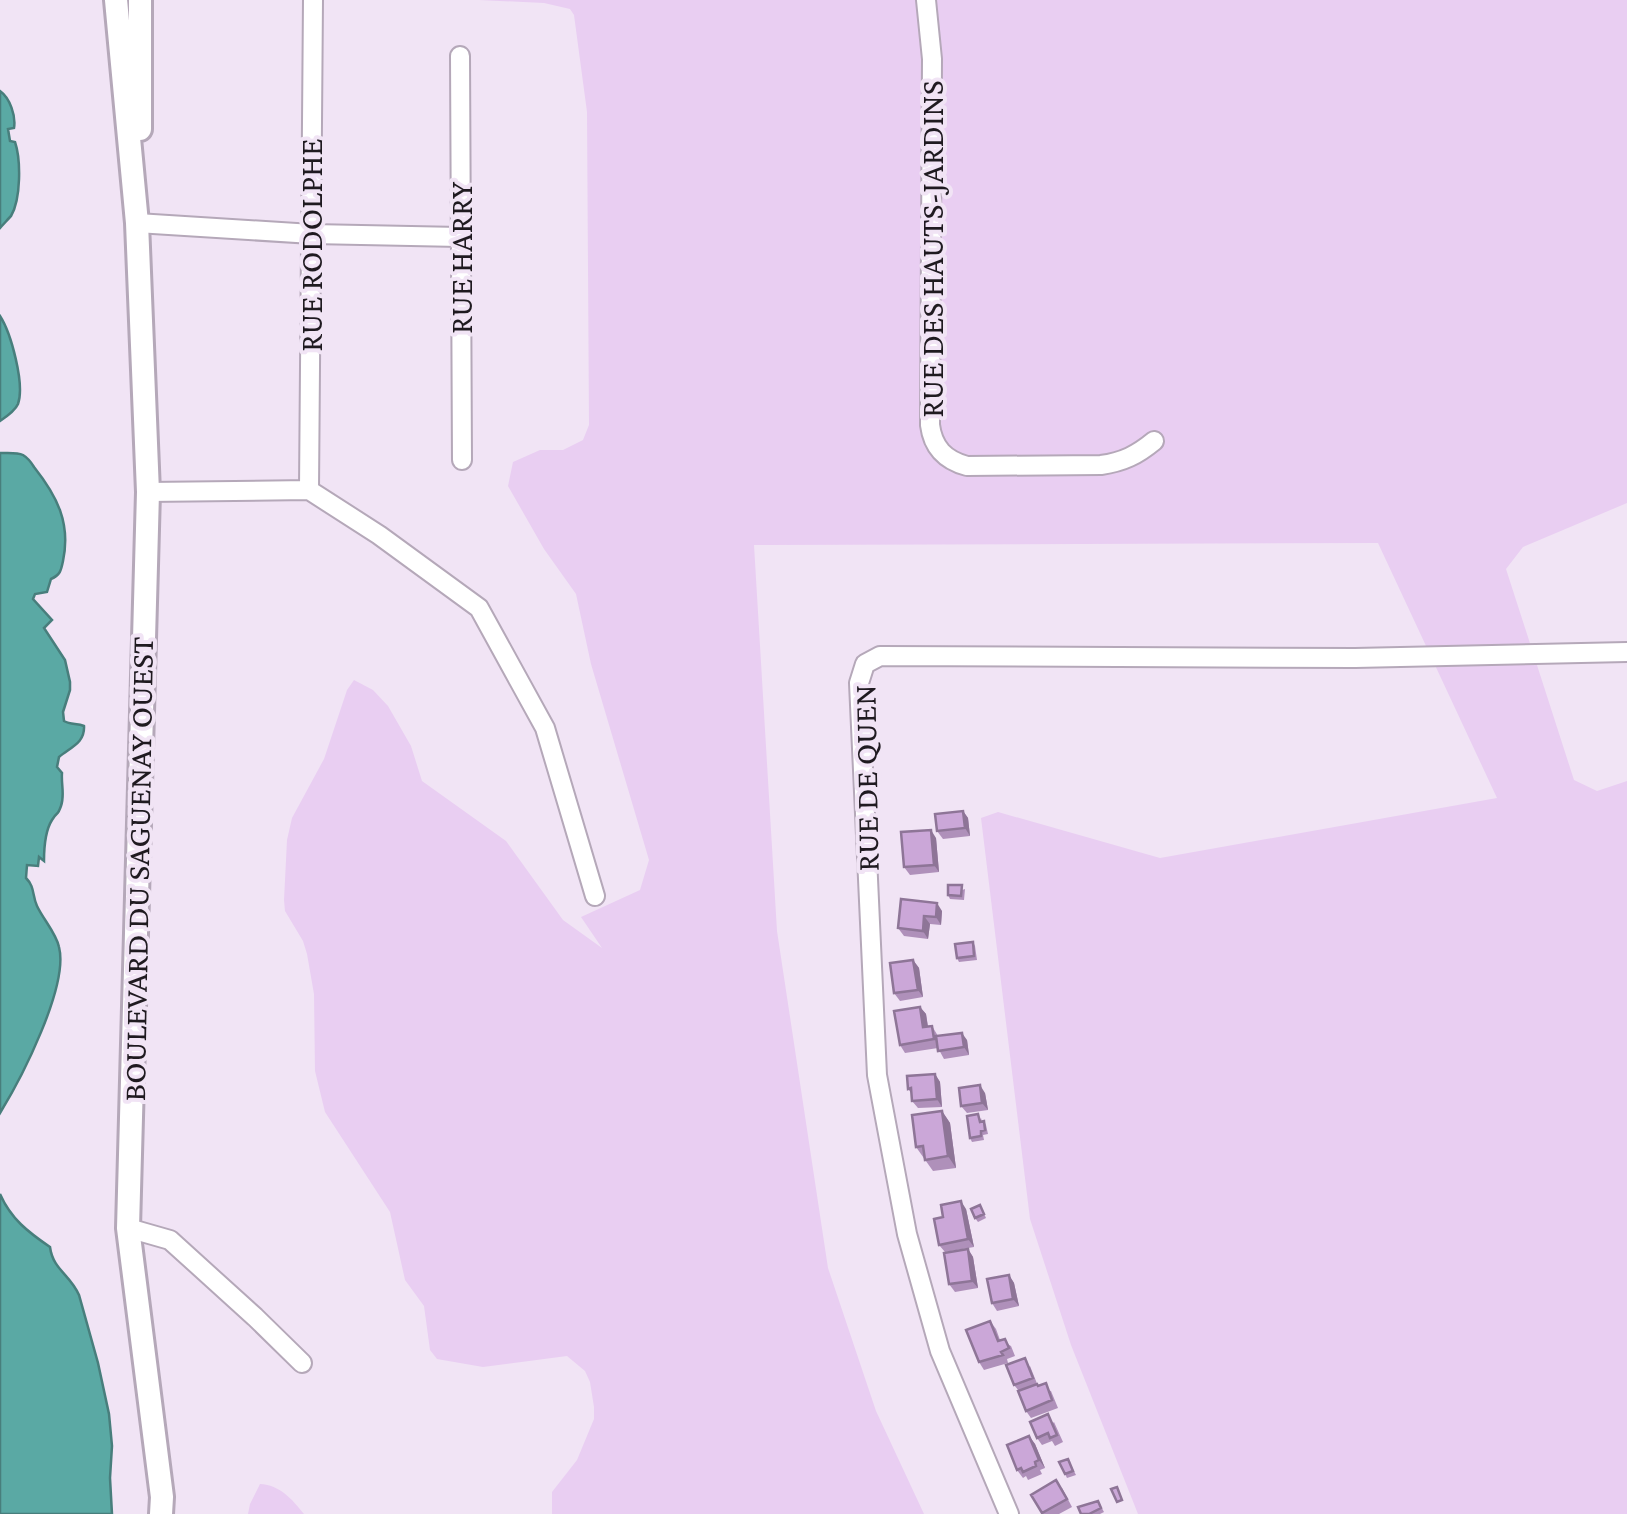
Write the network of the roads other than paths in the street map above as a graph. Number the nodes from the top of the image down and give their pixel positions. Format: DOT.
graph roads {
  1 [pos="116,0"];
  2 [pos="140,0"];
  3 [pos="312,0"];
  4 [pos="926,0"];
  5 [pos="460,56"];
  6 [pos="137,223"];
  7 [pos="312,234"];
  8 [pos="460,238"];
  9 [pos="1154,442"];
  10 [pos="462,460"];
  11 [pos="309,490"];
  12 [pos="148,492"];
  13 [pos="1627,652"];
  14 [pos="595,896"];
  15 [pos="128,1228"];
  16 [pos="302,1363"];
  17 [pos="161,1514"];
  18 [pos="1009,1514"];
  1 -- 6 [label="main road, BOULEVARD DU SAGUENAY OUEST"];
  2 -- 6 [label="main road, BOULEVARD DU SAGUENAY OUEST"];
  3 -- 7 [label="street, RUE RODOLPHE"];
  4 -- 9 [label="street, RUE DES HAUTS-JARDINS"];
  5 -- 8 [label="street, RUE HARRY"];
  6 -- 7 [label="street"];
  6 -- 12 [label="main road, BOULEVARD DU SAGUENAY OUEST"];
  7 -- 8 [label="street"];
  7 -- 11 [label="street, RUE RODOLPHE"];
  8 -- 10 [label="street, RUE HARRY"];
  11 -- 12 [label="street"];
  11 -- 14 [label="street"];
  12 -- 15 [label="main road, BOULEVARD DU SAGUENAY OUEST"];
  13 -- 18 [label="street, RUE DE QUEN"];
  15 -- 16 [label="street"];
  15 -- 17 [label="main road, BOULEVARD DU SAGUENAY OUEST"];
}
